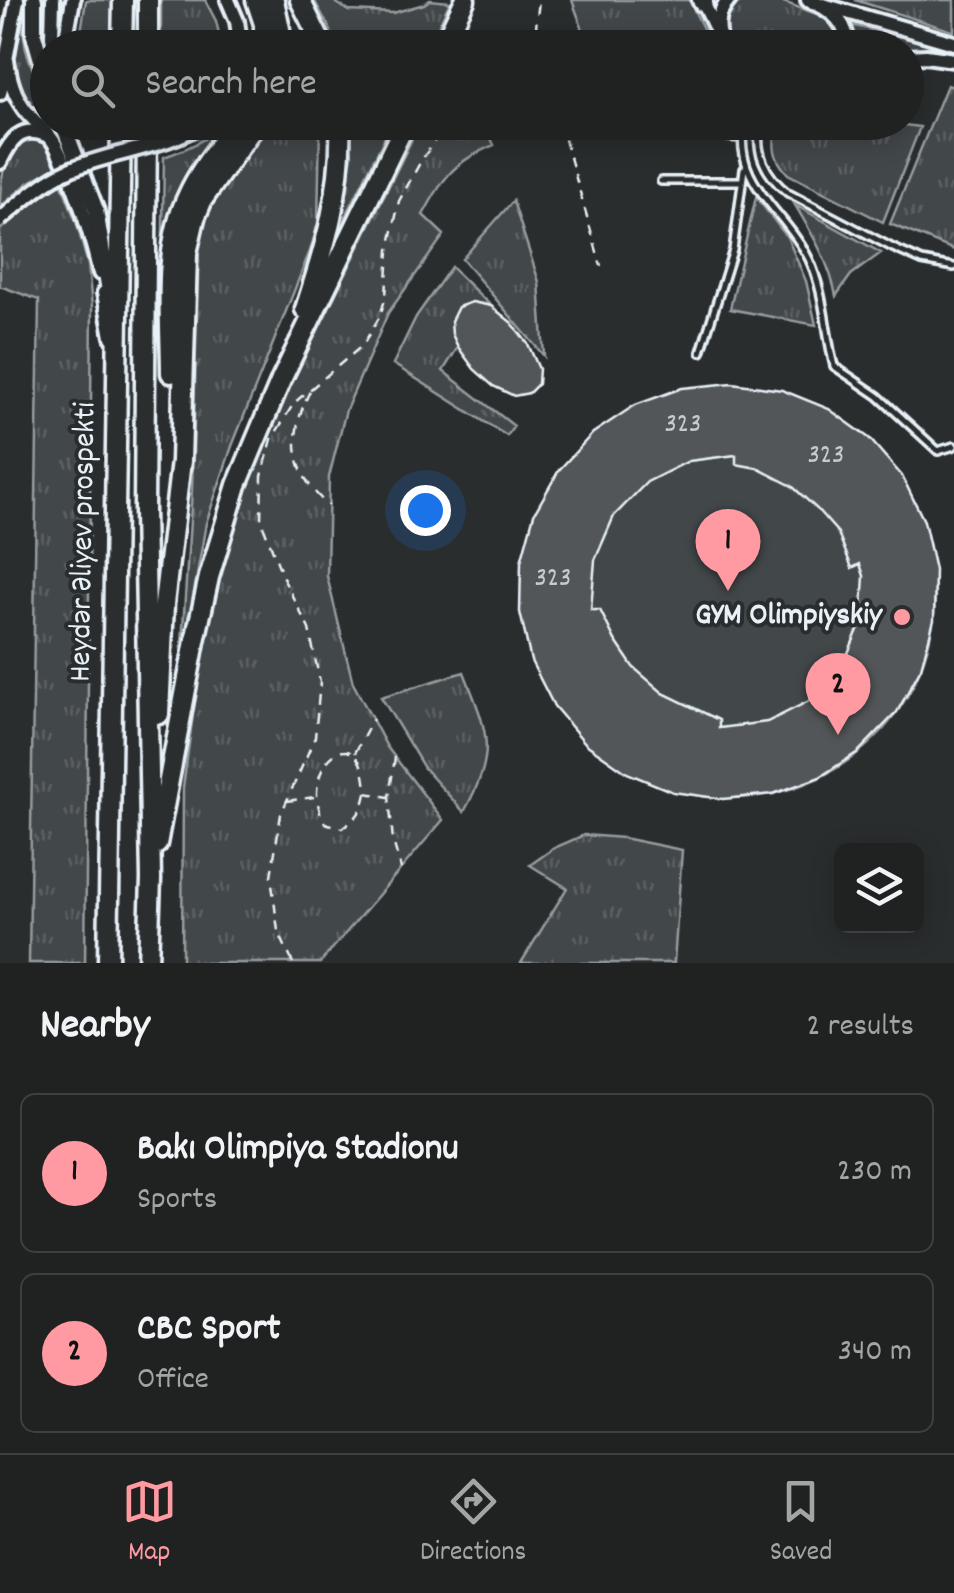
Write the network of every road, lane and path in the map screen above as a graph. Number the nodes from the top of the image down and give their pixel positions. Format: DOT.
graph roads {
  1 [pos="18,0"];
  2 [pos="34,0"];
  3 [pos="53,0"];
  4 [pos="73,0"];
  5 [pos="122,0"];
  6 [pos="148,0"];
  7 [pos="228,0"];
  8 [pos="256,0"];
  9 [pos="274,0"];
  10 [pos="300,0"];
  11 [pos="465,0"];
  12 [pos="539,0"];
  13 [pos="729,0"];
  14 [pos="808,0"];
  15 [pos="703,1"];
  16 [pos="823,6"];
  17 [pos="34,30"];
  18 [pos="52,30"];
  19 [pos="68,30"];
  20 [pos="122,30"];
  21 [pos="148,30"];
  22 [pos="238,30"];
  23 [pos="264,30"];
  24 [pos="280,30"];
  25 [pos="315,30"];
  26 [pos="451,30"];
  27 [pos="536,30"];
  28 [pos="717,30"];
  29 [pos="719,30"];
  30 [pos="845,30"];
  31 [pos="908,30"];
  32 [pos="924,35"];
  33 [pos="954,43"];
  34 [pos="924,56"];
  35 [pos="7,60"];
  36 [pos="954,60"];
  37 [pos="0,94"];
  38 [pos="30,113"];
  39 [pos="30,132"];
  40 [pos="52,140"];
  41 [pos="69,140"];
  42 [pos="112,140"];
  43 [pos="147,140"];
  44 [pos="166,140"];
  45 [pos="224,140"];
  46 [pos="244,140"];
  47 [pos="340,140"];
  48 [pos="397,140"];
  49 [pos="435,140"];
  50 [pos="565,140"];
  51 [pos="742,140"];
  52 [pos="758,140"];
  53 [pos="0,162"];
  54 [pos="745,166"];
  55 [pos="661,181"];
  56 [pos="742,181"];
  57 [pos="0,220"];
  58 [pos="601,266"];
  59 [pos="954,267"];
  60 [pos="701,352"];
  61 [pos="118,369"];
  62 [pos="281,380"];
  63 [pos="313,385"];
  64 [pos="954,446"];
  65 [pos="329,506"];
  66 [pos="164,604"];
  67 [pos="373,720"];
  68 [pos="355,754"];
  69 [pos="395,757"];
  70 [pos="366,793"];
  71 [pos="315,796"];
  72 [pos="389,797"];
  73 [pos="287,801"];
  74 [pos="401,868"];
  75 [pos="151,879"];
  76 [pos="108,963"];
  77 [pos="148,963"];
  78 [pos="292,963"];
  1 -- 35 [label="main road"];
  2 -- 17 [label="main road"];
  3 -- 18 [label="main road"];
  4 -- 19 [label="main road"];
  5 -- 20 [label="highway"];
  6 -- 21 [label="highway"];
  7 -- 22 [label="main road"];
  8 -- 23 [label="highway"];
  9 -- 24 [label="highway"];
  10 -- 25 [label="highway"];
  11 -- 26 [label="highway"];
  12 -- 27 [label="path"];
  13 -- 29 [label="main road"];
  14 -- 16 [label="main road"];
  15 -- 28 [label="main road"];
  16 -- 30 [label="main road"];
  16 -- 31 [label="main road"];
  32 -- 33 [label="main road"];
  34 -- 36 [label="main road"];
  35 -- 37 [label="main road"];
  35 -- 38 [label="main road"];
  39 -- 53 [label="main road"];
  40 -- 61 [label="main road"];
  41 -- 61 [label="main road"];
  42 -- 61 [label="highway, Heydər Əliyev prospekti"];
  43 -- 75 [label="highway, Heydər Əliyev prospekti"];
  44 -- 57 [label="main road, bridge"];
  45 -- 66 [label="highway"];
  46 -- 66 [label="highway"];
  47 -- 62 [label="highway"];
  48 -- 62 [label="highway"];
  49 -- 63 [label="path"];
  50 -- 58 [label="path"];
  51 -- 54 [label="lane"];
  52 -- 59 [label="lane"];
  54 -- 56 [label="lane"];
  54 -- 64 [label="lane"];
  55 -- 56 [label="lane"];
  56 -- 60 [label="lane"];
  61 -- 76 [label="highway, Heydər Əliyev prospekti"];
  62 -- 75 [label="highway"];
  63 -- 65 [label="path"];
  63 -- 73 [label="path"];
  66 -- 75 [label="highway"];
  67 -- 68 [label="path"];
  68 -- 70 [label="path"];
  68 -- 71 [label="path"];
  69 -- 72 [label="path"];
  70 -- 71 [label="path"];
  70 -- 72 [label="path"];
  71 -- 73 [label="path"];
  72 -- 74 [label="path"];
  73 -- 78 [label="path"];
  75 -- 77 [label="highway, Heydər Əliyev prospekti"];
}
